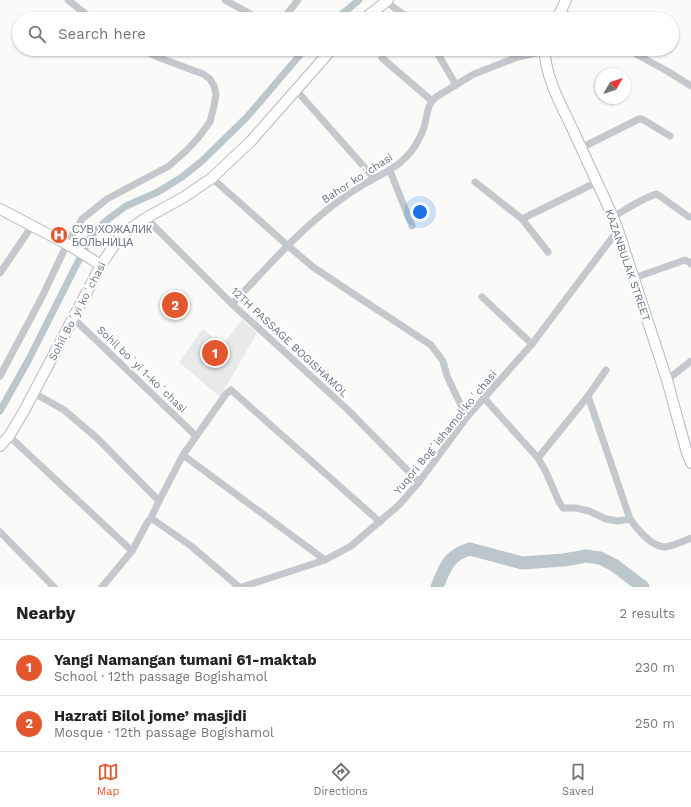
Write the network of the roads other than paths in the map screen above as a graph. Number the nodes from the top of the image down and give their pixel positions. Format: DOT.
graph roads {
  1 [pos="68,0"];
  2 [pos="225,0"];
  3 [pos="298,0"];
  4 [pos="566,0"];
  5 [pos="387,1"];
  6 [pos="83,12"];
  7 [pos="246,12"];
  8 [pos="289,12"];
  9 [pos="373,12"];
  10 [pos="401,12"];
  11 [pos="560,12"];
  12 [pos="156,56"];
  13 [pos="326,56"];
  14 [pos="439,56"];
  15 [pos="522,56"];
  16 [pos="546,56"];
  17 [pos="640,56"];
  18 [pos="382,58"];
  19 [pos="456,84"];
  20 [pos="691,86"];
  21 [pos="296,90"];
  22 [pos="432,101"];
  23 [pos="670,136"];
  24 [pos="581,148"];
  25 [pos="390,171"];
  26 [pos="212,178"];
  27 [pos="374,178"];
  28 [pos="475,182"];
  29 [pos="597,182"];
  30 [pos="0,209"];
  31 [pos="613,217"];
  32 [pos="691,217"];
  33 [pos="146,218"];
  34 [pos="522,219"];
  35 [pos="32,226"];
  36 [pos="412,226"];
  37 [pos="618,230"];
  38 [pos="70,245"];
  39 [pos="287,245"];
  40 [pos="548,252"];
  41 [pos="98,263"];
  42 [pos="691,264"];
  43 [pos="0,274"];
  44 [pos="634,278"];
  45 [pos="482,297"];
  46 [pos="232,304"];
  47 [pos="73,318"];
  48 [pos="532,344"];
  49 [pos="691,361"];
  50 [pos="606,370"];
  51 [pos="0,376"];
  52 [pos="667,380"];
  53 [pos="34,393"];
  54 [pos="588,396"];
  55 [pos="484,398"];
  56 [pos="467,417"];
  57 [pos="9,436"];
  58 [pos="196,436"];
  59 [pos="0,446"];
  60 [pos="183,454"];
  61 [pos="690,456"];
  62 [pos="538,458"];
  63 [pos="419,482"];
  64 [pos="159,501"];
  65 [pos="151,518"];
  66 [pos="630,519"];
  67 [pos="380,522"];
  68 [pos="0,532"];
  69 [pos="691,538"];
  70 [pos="132,551"];
  71 [pos="325,560"];
  72 [pos="54,587"];
  73 [pos="102,587"];
  74 [pos="241,587"];
  1 -- 6 [label="street"];
  2 -- 7 [label="street"];
  3 -- 8 [label="street"];
  4 -- 11 [label="main road"];
  5 -- 9 [label="main road"];
  5 -- 10 [label="street"];
  12 -- 38 [label="street"];
  13 -- 21 [label="main road, Sohil Boʻyi koʻchasi"];
  14 -- 19 [label="street"];
  15 -- 19 [label="street"];
  16 -- 24 [label="main road, KAZANBULAK STREET"];
  17 -- 20 [label="street"];
  18 -- 22 [label="street"];
  19 -- 22 [label="street"];
  21 -- 26 [label="main road, Sohil Boʻyi koʻchasi"];
  21 -- 27 [label="street"];
  22 -- 25 [label="street, Bahor koʻchasi"];
  23 -- 24 [label="street"];
  24 -- 29 [label="main road, KAZANBULAK STREET"];
  25 -- 27 [label="street, Bahor koʻchasi"];
  25 -- 36 [label="street"];
  26 -- 33 [label="main road, Sohil Boʻyi koʻchasi"];
  26 -- 39 [label="street"];
  27 -- 39 [label="street, Bahor koʻchasi"];
  28 -- 34 [label="street"];
  29 -- 31 [label="main road, KAZANBULAK STREET"];
  29 -- 34 [label="street"];
  30 -- 35 [label="main road"];
  31 -- 32 [label="street"];
  31 -- 37 [label="main road, KAZANBULAK STREET"];
  33 -- 41 [label="main road, Sohil Boʻyi koʻchasi"];
  33 -- 46 [label="street, 12TH PASSAGE BOGISHAMOL"];
  34 -- 40 [label="street"];
  35 -- 38 [label="main road"];
  35 -- 43 [label="street"];
  37 -- 44 [label="main road, KAZANBULAK STREET"];
  37 -- 48 [label="street, Yuqori Bogʻishamol koʻchasi"];
  38 -- 41 [label="main road"];
  38 -- 51 [label="street"];
  39 -- 46 [label="street, Bahor koʻchasi"];
  39 -- 56 [label="street"];
  41 -- 47 [label="main road, Sohil Boʻyi koʻchasi"];
  42 -- 44 [label="street"];
  44 -- 52 [label="main road, KAZANBULAK STREET"];
  45 -- 48 [label="street"];
  46 -- 63 [label="street, 12TH PASSAGE BOGISHAMOL"];
  47 -- 53 [label="main road, Sohil Boʻyi koʻchasi"];
  47 -- 58 [label="street, Sohil boʻyi 1-koʻchasi"];
  48 -- 55 [label="street, Yuqori Bogʻishamol koʻchasi"];
  49 -- 52 [label="street"];
  50 -- 54 [label="street"];
  52 -- 61 [label="main road, KAZANBULAK STREET"];
  53 -- 57 [label="main road, Sohil Boʻyi koʻchasi"];
  53 -- 64 [label="street"];
  54 -- 62 [label="street"];
  54 -- 66 [label="street"];
  55 -- 56 [label="street, Yuqori Bogʻishamol koʻchasi"];
  55 -- 62 [label="street"];
  56 -- 63 [label="street, Yuqori Bogʻishamol koʻchasi"];
  57 -- 59 [label="main road, Sohil Boʻyi koʻchasi"];
  57 -- 70 [label="street"];
  58 -- 60 [label="street"];
  58 -- 67 [label="street"];
  60 -- 64 [label="street"];
  60 -- 71 [label="street"];
  62 -- 66 [label="street"];
  63 -- 67 [label="street, Yuqori Bogʻishamol koʻchasi"];
  64 -- 65 [label="street"];
  65 -- 70 [label="street"];
  65 -- 74 [label="street"];
  66 -- 69 [label="street"];
  67 -- 71 [label="street, Yuqori Bogʻishamol koʻchasi"];
  68 -- 72 [label="street"];
  70 -- 73 [label="street"];
  71 -- 74 [label="street, Yuqori Bogʻishamol koʻchasi"];
}
